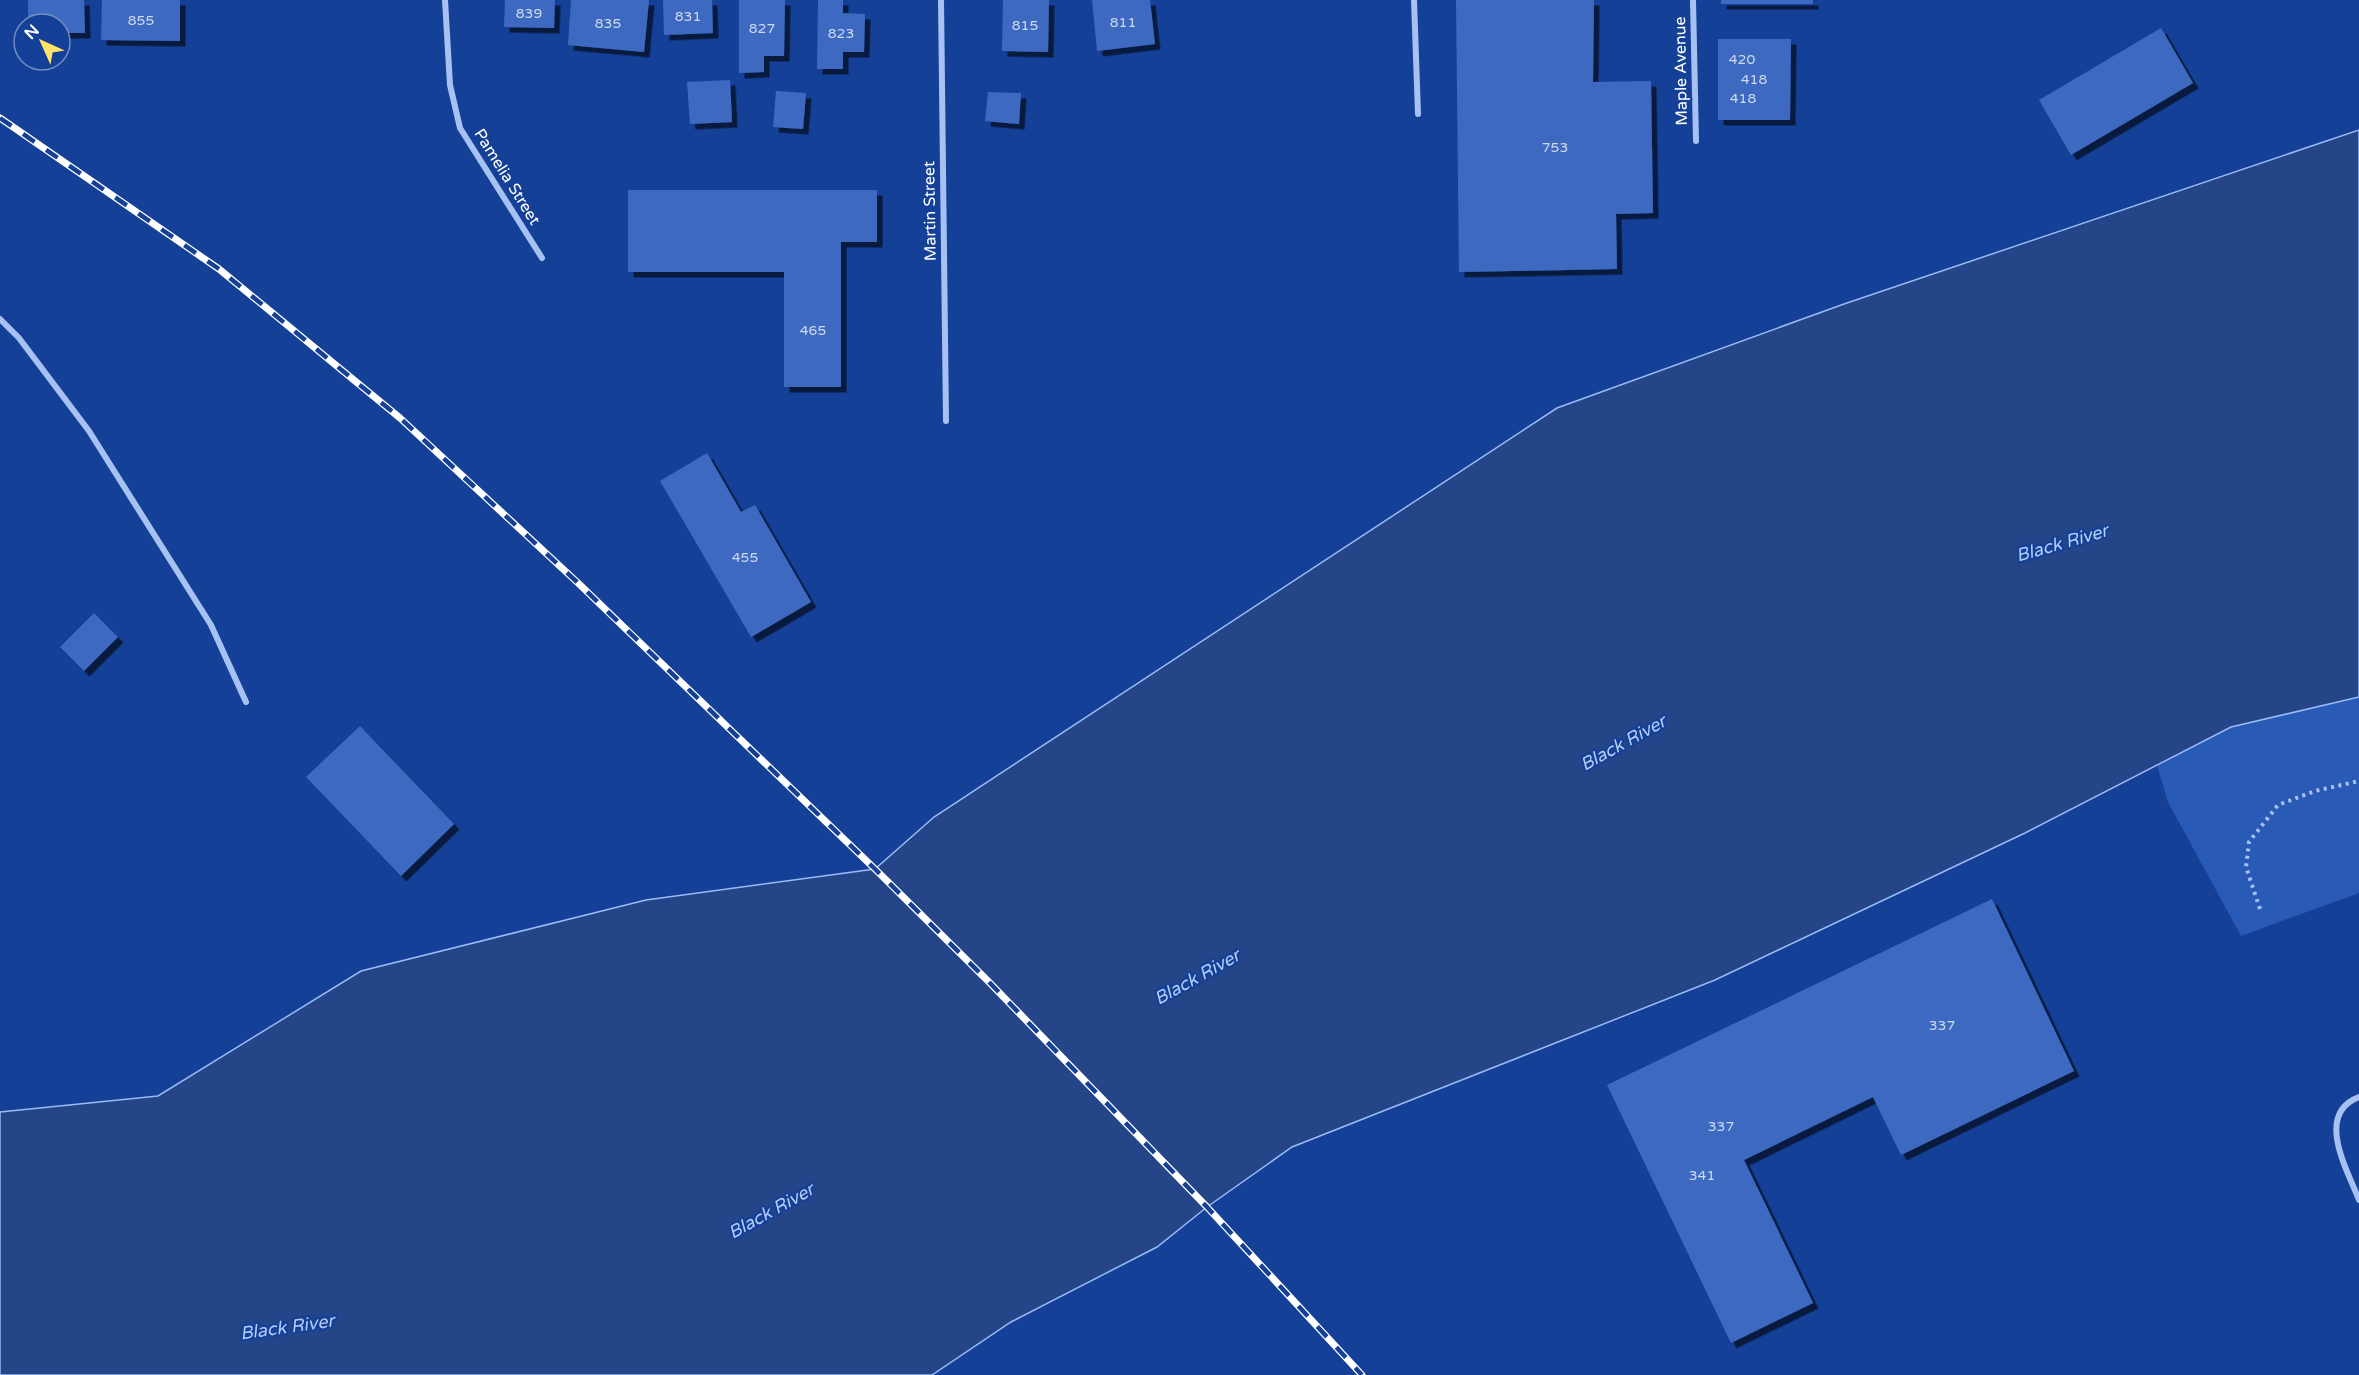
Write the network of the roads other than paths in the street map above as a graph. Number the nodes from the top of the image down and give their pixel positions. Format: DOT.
graph roads {
  1 [pos="445,0"];
  2 [pos="941,0"];
  3 [pos="1414,0"];
  4 [pos="1693,0"];
  5 [pos="1418,114"];
  6 [pos="1696,141"];
  7 [pos="542,258"];
  8 [pos="0,319"];
  9 [pos="946,421"];
  10 [pos="246,702"];
  11 [pos="2359,1097"];
  12 [pos="2359,1200"];
  1 -- 7 [label="street, Pamelia Street"];
  2 -- 9 [label="street, Martin Street"];
  3 -- 5 [label="street"];
  4 -- 6 [label="street, Maple Avenue"];
  8 -- 10 [label="street"];
  11 -- 12 [label="street"];
}
